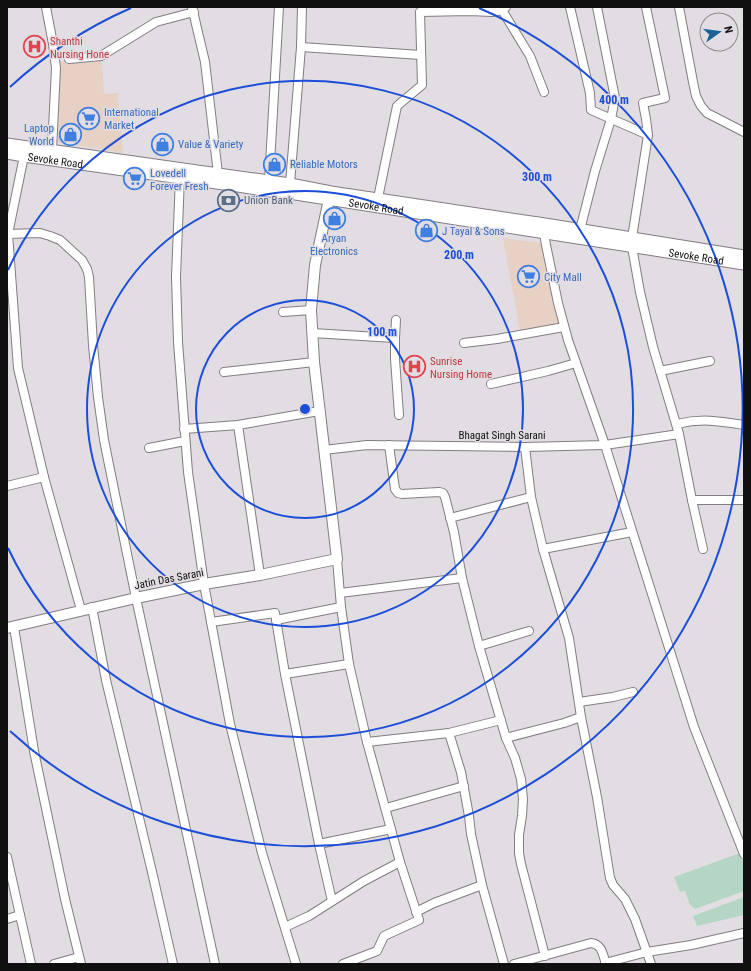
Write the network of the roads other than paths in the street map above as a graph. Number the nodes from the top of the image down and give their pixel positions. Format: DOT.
graph roads {
  1 [pos="46,7"];
  2 [pos="279,7"];
  3 [pos="302,7"];
  4 [pos="570,7"];
  5 [pos="597,7"];
  6 [pos="646,7"];
  7 [pos="679,7"];
  8 [pos="469,9"];
  9 [pos="504,9"];
  10 [pos="193,10"];
  11 [pos="419,10"];
  12 [pos="301,47"];
  13 [pos="421,55"];
  14 [pos="69,59"];
  15 [pos="544,92"];
  16 [pos="611,119"];
  17 [pos="744,132"];
  18 [pos="648,135"];
  19 [pos="7,144"];
  20 [pos="52,150"];
  21 [pos="7,153"];
  22 [pos="24,156"];
  23 [pos="180,173"];
  24 [pos="218,174"];
  25 [pos="269,181"];
  26 [pos="290,184"];
  27 [pos="330,195"];
  28 [pos="378,198"];
  29 [pos="545,229"];
  30 [pos="580,230"];
  31 [pos="8,234"];
  32 [pos="632,242"];
  33 [pos="744,256"];
  34 [pos="744,264"];
  35 [pos="311,310"];
  36 [pos="282,312"];
  37 [pos="396,320"];
  38 [pos="564,327"];
  39 [pos="312,333"];
  40 [pos="395,338"];
  41 [pos="464,343"];
  42 [pos="710,361"];
  43 [pos="314,362"];
  44 [pos="576,363"];
  45 [pos="660,371"];
  46 [pos="224,372"];
  47 [pos="491,384"];
  48 [pos="319,411"];
  49 [pos="399,415"];
  50 [pos="677,424"];
  51 [pos="238,425"];
  52 [pos="744,425"];
  53 [pos="184,429"];
  54 [pos="679,434"];
  55 [pos="185,441"];
  56 [pos="389,445"];
  57 [pos="604,445"];
  58 [pos="525,447"];
  59 [pos="149,448"];
  60 [pos="324,450"];
  61 [pos="44,477"];
  62 [pos="7,486"];
  63 [pos="531,497"];
  64 [pos="692,500"];
  65 [pos="744,500"];
  66 [pos="450,518"];
  67 [pos="632,532"];
  68 [pos="543,549"];
  69 [pos="703,550"];
  70 [pos="337,559"];
  71 [pos="260,575"];
  72 [pos="462,578"];
  73 [pos="204,584"];
  74 [pos="340,593"];
  75 [pos="136,598"];
  76 [pos="92,607"];
  77 [pos="341,607"];
  78 [pos="81,610"];
  79 [pos="276,620"];
  80 [pos="211,622"];
  81 [pos="10,627"];
  82 [pos="529,631"];
  83 [pos="478,646"];
  84 [pos="349,664"];
  85 [pos="285,674"];
  86 [pos="633,692"];
  87 [pos="579,702"];
  88 [pos="581,717"];
  89 [pos="501,720"];
  90 [pos="449,733"];
  91 [pos="506,738"];
  92 [pos="367,742"];
  93 [pos="464,786"];
  94 [pos="386,808"];
  95 [pos="391,829"];
  96 [pos="319,844"];
  97 [pos="743,850"];
  98 [pos="7,857"];
  99 [pos="400,862"];
  100 [pos="482,885"];
  101 [pos="332,901"];
  102 [pos="416,912"];
  103 [pos="20,916"];
  104 [pos="7,919"];
  105 [pos="285,927"];
  106 [pos="744,933"];
  107 [pos="647,952"];
  108 [pos="545,956"];
  109 [pos="80,960"];
  110 [pos="606,963"];
  111 [pos="31,964"];
  112 [pos="54,964"];
  113 [pos="173,964"];
  114 [pos="215,964"];
  115 [pos="296,964"];
  116 [pos="344,964"];
  117 [pos="504,964"];
  118 [pos="514,964"];
  119 [pos="651,964"];
  1 -- 20 [label="street"];
  2 -- 25 [label="street"];
  3 -- 12 [label="street"];
  4 -- 16 [label="street"];
  5 -- 16 [label="street"];
  6 -- 18 [label="street"];
  7 -- 17 [label="street"];
  8 -- 9 [label="street"];
  8 -- 11 [label="street"];
  9 -- 15 [label="street"];
  10 -- 14 [label="street"];
  10 -- 24 [label="street"];
  11 -- 13 [label="street"];
  12 -- 13 [label="street"];
  12 -- 26 [label="street"];
  13 -- 28 [label="street"];
  16 -- 18 [label="street"];
  16 -- 30 [label="street"];
  18 -- 32 [label="street"];
  19 -- 20 [label="main road, Sevoke Road"];
  20 -- 23 [label="main road, Sevoke Road"];
  21 -- 22 [label="main road, Sevoke Road"];
  22 -- 23 [label="main road, Sevoke Road"];
  22 -- 31 [label="street"];
  23 -- 24 [label="main road, Sevoke Road"];
  23 -- 27 [label="main road, Sevoke Road"];
  23 -- 53 [label="street"];
  24 -- 25 [label="main road, Sevoke Road"];
  25 -- 26 [label="main road, Sevoke Road"];
  26 -- 27 [label="main road, Sevoke Road"];
  27 -- 28 [label="main road, Sevoke Road"];
  27 -- 29 [label="main road, Sevoke Road"];
  27 -- 35 [label="street"];
  28 -- 29 [label="main road, Sevoke Road"];
  29 -- 30 [label="main road, Sevoke Road"];
  29 -- 32 [label="main road, Sevoke Road"];
  29 -- 38 [label="street"];
  30 -- 32 [label="main road, Sevoke Road"];
  31 -- 61 [label="street"];
  31 -- 75 [label="street"];
  32 -- 33 [label="main road, Sevoke Road"];
  32 -- 34 [label="main road, Sevoke Road"];
  32 -- 45 [label="street"];
  35 -- 36 [label="street"];
  35 -- 39 [label="street"];
  37 -- 40 [label="street"];
  38 -- 41 [label="street"];
  38 -- 44 [label="street"];
  39 -- 40 [label="street"];
  39 -- 43 [label="street"];
  40 -- 49 [label="street"];
  42 -- 45 [label="street"];
  43 -- 46 [label="street"];
  43 -- 48 [label="street"];
  44 -- 47 [label="street"];
  44 -- 57 [label="street"];
  45 -- 50 [label="street"];
  48 -- 51 [label="street"];
  48 -- 60 [label="street"];
  50 -- 52 [label="street"];
  50 -- 54 [label="street"];
  51 -- 53 [label="street"];
  51 -- 71 [label="street"];
  53 -- 55 [label="street"];
  54 -- 57 [label="street, Bhagat Singh Sarani"];
  54 -- 64 [label="street"];
  55 -- 59 [label="street"];
  55 -- 73 [label="street"];
  56 -- 58 [label="street, Bhagat Singh Sarani"];
  56 -- 60 [label="street, Bhagat Singh Sarani"];
  56 -- 66 [label="street"];
  57 -- 58 [label="street, Bhagat Singh Sarani"];
  57 -- 67 [label="street"];
  58 -- 63 [label="street"];
  60 -- 70 [label="street"];
  61 -- 62 [label="street"];
  61 -- 78 [label="street"];
  63 -- 66 [label="street"];
  63 -- 68 [label="street"];
  64 -- 65 [label="street"];
  64 -- 69 [label="street"];
  66 -- 72 [label="street"];
  67 -- 68 [label="street"];
  67 -- 97 [label="street"];
  68 -- 87 [label="street"];
  70 -- 71 [label="street, Jatin Das Sarani"];
  70 -- 74 [label="street"];
  71 -- 73 [label="street, Jatin Das Sarani"];
  72 -- 74 [label="street"];
  72 -- 83 [label="street"];
  73 -- 75 [label="street, Jatin Das Sarani"];
  73 -- 80 [label="street"];
  74 -- 77 [label="street"];
  75 -- 76 [label="street, Jatin Das Sarani"];
  75 -- 114 [label="street"];
  76 -- 78 [label="street, Jatin Das Sarani"];
  76 -- 113 [label="street"];
  77 -- 79 [label="street"];
  77 -- 84 [label="street"];
  78 -- 81 [label="street, Jatin Das Sarani"];
  79 -- 80 [label="street"];
  79 -- 85 [label="street"];
  80 -- 105 [label="street"];
  81 -- 109 [label="street"];
  82 -- 83 [label="street"];
  83 -- 89 [label="street"];
  84 -- 85 [label="street"];
  84 -- 92 [label="street"];
  85 -- 96 [label="street"];
  86 -- 87 [label="street"];
  87 -- 88 [label="street"];
  88 -- 91 [label="street"];
  88 -- 107 [label="street"];
  89 -- 90 [label="street"];
  89 -- 91 [label="street"];
  90 -- 92 [label="street"];
  90 -- 93 [label="street"];
  91 -- 108 [label="street"];
  92 -- 94 [label="street"];
  93 -- 94 [label="street"];
  93 -- 100 [label="street"];
  94 -- 95 [label="street"];
  95 -- 96 [label="street"];
  95 -- 99 [label="street"];
  96 -- 101 [label="street"];
  98 -- 103 [label="street"];
  99 -- 101 [label="street"];
  99 -- 102 [label="street"];
  100 -- 102 [label="street"];
  100 -- 117 [label="street"];
  101 -- 105 [label="street"];
  102 -- 116 [label="street"];
  103 -- 104 [label="street"];
  103 -- 111 [label="street"];
  105 -- 115 [label="street"];
  106 -- 107 [label="street"];
  107 -- 110 [label="street"];
  107 -- 119 [label="street"];
  108 -- 110 [label="street"];
  108 -- 118 [label="street"];
  109 -- 112 [label="street"];
}
